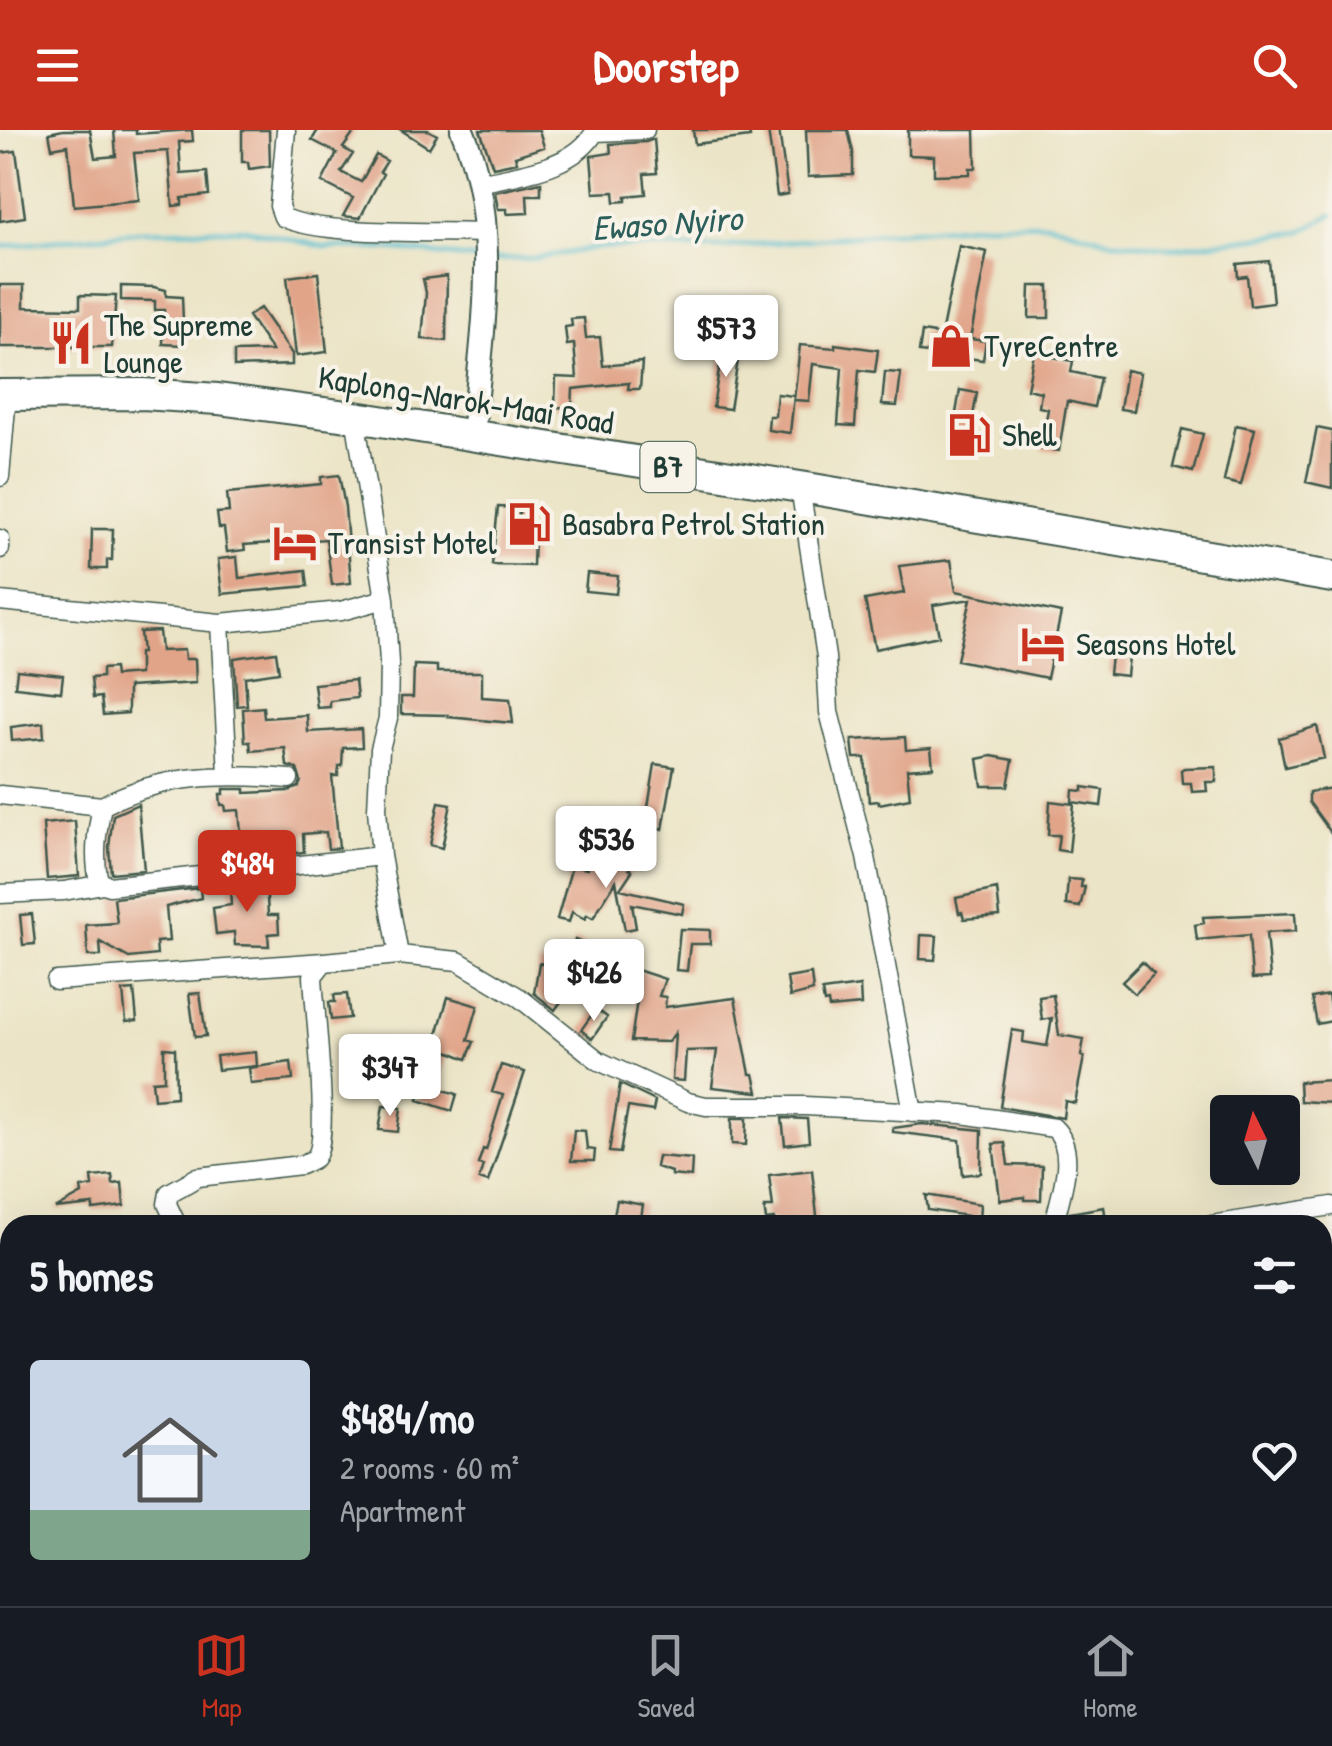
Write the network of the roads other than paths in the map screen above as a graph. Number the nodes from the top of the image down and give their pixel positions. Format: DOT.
graph roads {
  1 [pos="286,130"];
  2 [pos="462,130"];
  3 [pos="645,130"];
  4 [pos="596,131"];
  5 [pos="479,183"];
  6 [pos="483,233"];
  7 [pos="3,395"];
  8 [pos="355,417"];
  9 [pos="474,437"];
  10 [pos="0,477"];
  11 [pos="800,487"];
  12 [pos="0,539"];
  13 [pos="0,549"];
  14 [pos="1332,577"];
  15 [pos="385,599"];
  16 [pos="0,601"];
  17 [pos="220,623"];
  18 [pos="228,774"];
  19 [pos="289,780"];
  20 [pos="0,795"];
  21 [pos="102,806"];
  22 [pos="381,856"];
  23 [pos="104,884"];
  24 [pos="0,894"];
  25 [pos="399,954"];
  26 [pos="324,962"];
  27 [pos="56,981"];
  28 [pos="913,1112"];
  29 [pos="1332,1206"];
  30 [pos="172,1215"];
  31 [pos="1056,1215"];
  32 [pos="1275,1215"];
  1 -- 6 [label="street"];
  2 -- 5 [label="street"];
  3 -- 4 [label="street"];
  4 -- 5 [label="street"];
  5 -- 6 [label="street"];
  6 -- 9 [label="street"];
  7 -- 8 [label="highway, Kaplong-Narok-Maai Road / B7"];
  7 -- 10 [label="street"];
  8 -- 9 [label="highway, Kaplong-Narok-Maai Road / B7"];
  8 -- 15 [label="street"];
  9 -- 11 [label="highway, Kaplong-Narok-Maai Road / B7"];
  11 -- 14 [label="highway, Kaplong-Narok-Maai Road / B7"];
  11 -- 28 [label="street"];
  12 -- 13 [label="street"];
  15 -- 17 [label="street"];
  15 -- 22 [label="street"];
  16 -- 17 [label="street"];
  17 -- 18 [label="street"];
  18 -- 19 [label="street"];
  18 -- 21 [label="street"];
  20 -- 21 [label="street"];
  21 -- 23 [label="street"];
  22 -- 23 [label="street"];
  22 -- 25 [label="street"];
  23 -- 24 [label="street"];
  25 -- 26 [label="street"];
  25 -- 28 [label="street"];
  26 -- 27 [label="street"];
  26 -- 30 [label="street"];
  28 -- 31 [label="street"];
  29 -- 32 [label="street"];
}
